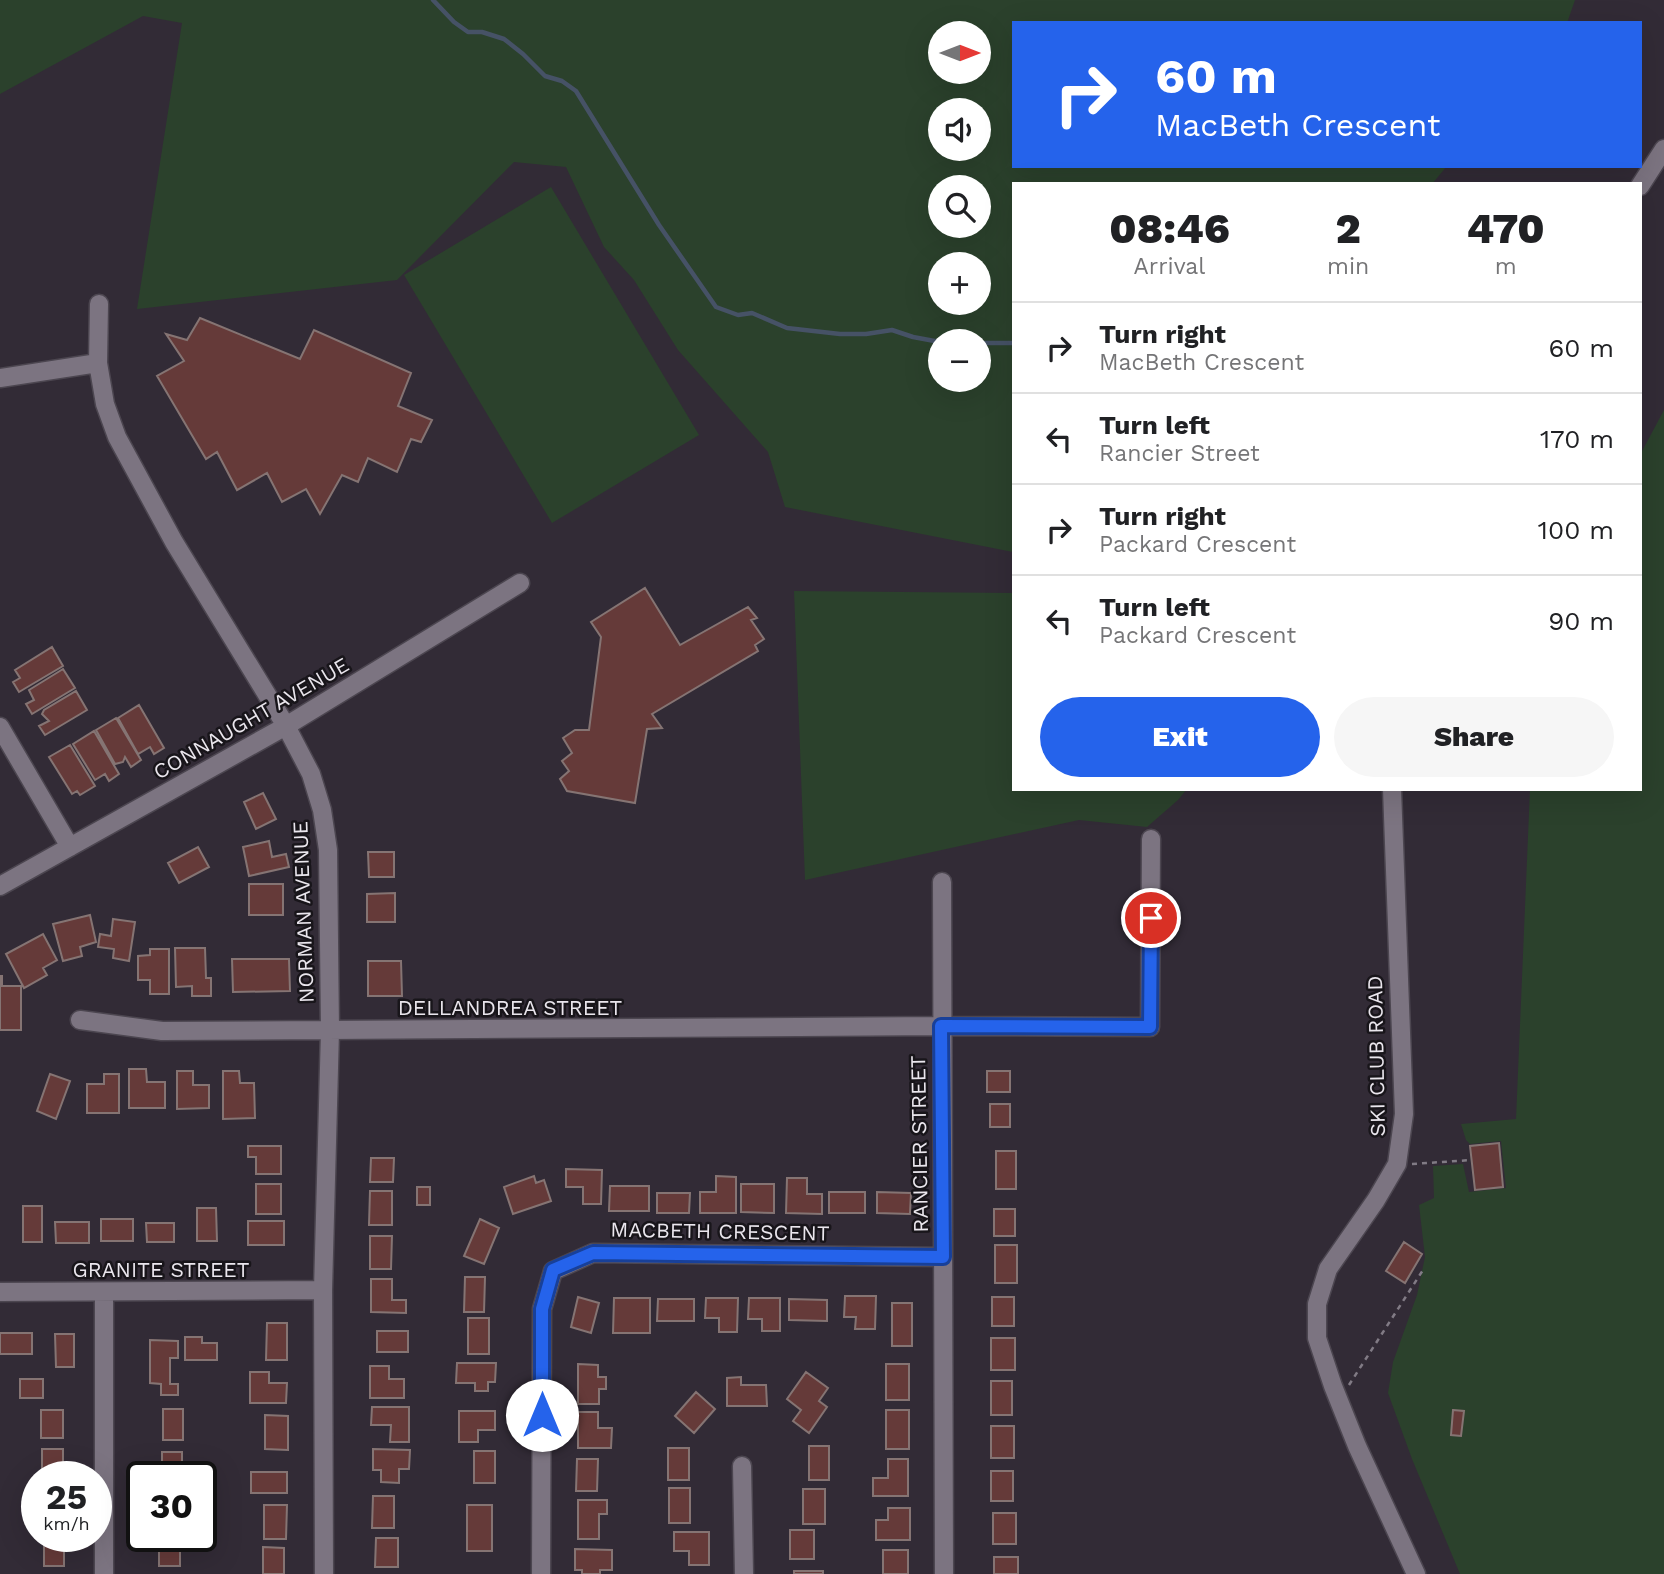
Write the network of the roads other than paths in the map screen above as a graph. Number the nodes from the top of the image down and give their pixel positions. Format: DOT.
graph roads {
  1 [pos="1664,149"];
  2 [pos="1642,183"];
  3 [pos="99,304"];
  4 [pos="97,363"];
  5 [pos="0,378"];
  6 [pos="520,583"];
  7 [pos="286,726"];
  8 [pos="0,727"];
  9 [pos="1392,791"];
  10 [pos="1151,839"];
  11 [pos="70,847"];
  12 [pos="942,882"];
  13 [pos="0,886"];
  14 [pos="80,1020"];
  15 [pos="941,1026"];
  16 [pos="330,1031"];
  17 [pos="943,1257"];
  18 [pos="323,1290"];
  19 [pos="0,1292"];
  20 [pos="104,1292"];
  21 [pos="742,1466"];
  22 [pos="104,1574"];
  23 [pos="324,1574"];
  24 [pos="541,1574"];
  25 [pos="744,1574"];
  26 [pos="944,1574"];
  27 [pos="1416,1574"];
  1 -- 2 [label="street"];
  3 -- 4 [label="street, NORMAN AVENUE"];
  4 -- 5 [label="street"];
  4 -- 7 [label="street, NORMAN AVENUE"];
  6 -- 7 [label="street, CONNAUGHT AVENUE"];
  7 -- 11 [label="street, CONNAUGHT AVENUE"];
  7 -- 16 [label="street, NORMAN AVENUE"];
  8 -- 11 [label="street"];
  9 -- 27 [label="street, SKI CLUB ROAD"];
  10 -- 15 [label="street, DELLANDREA STREET"];
  11 -- 13 [label="street, CONNAUGHT AVENUE"];
  12 -- 15 [label="street, RANCIER STREET"];
  14 -- 16 [label="street, DELLANDREA STREET"];
  15 -- 16 [label="street, DELLANDREA STREET"];
  15 -- 17 [label="street, RANCIER STREET"];
  16 -- 18 [label="street, NORMAN AVENUE"];
  17 -- 24 [label="street, MACBETH CRESCENT"];
  17 -- 26 [label="street, RANCIER STREET"];
  18 -- 20 [label="street, GRANITE STREET"];
  18 -- 23 [label="street, NORMAN AVENUE"];
  19 -- 20 [label="street, GRANITE STREET"];
  20 -- 22 [label="street"];
  21 -- 25 [label="street"];
}
